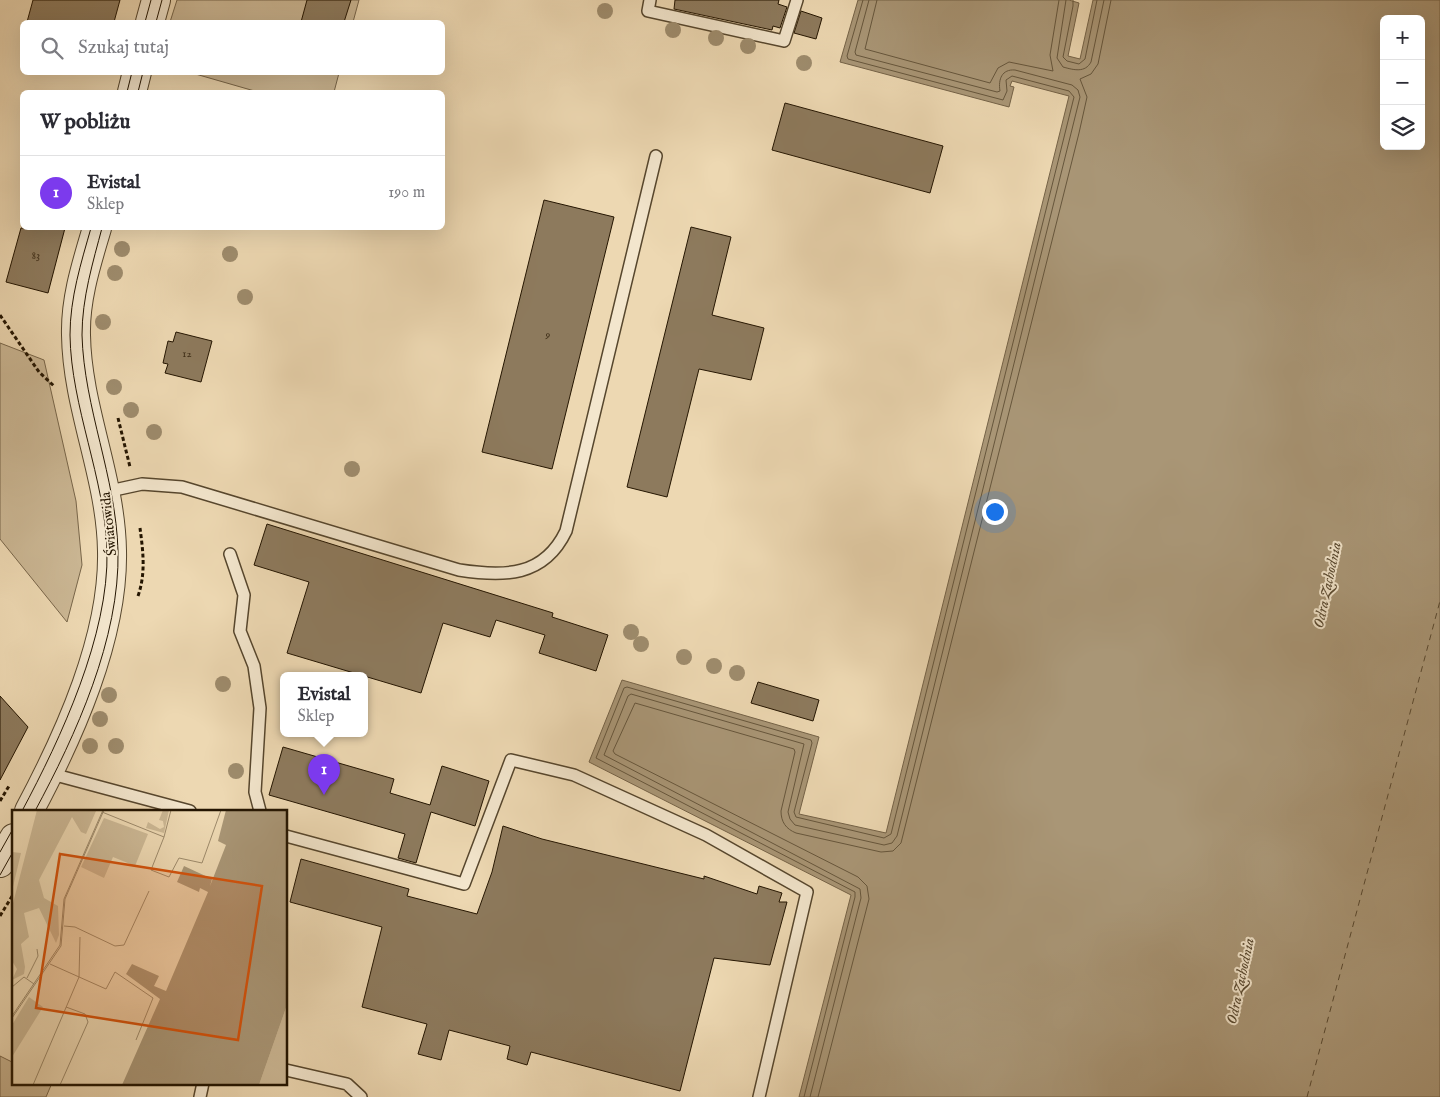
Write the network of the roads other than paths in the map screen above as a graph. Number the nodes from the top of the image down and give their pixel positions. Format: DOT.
graph roads {
  1 [pos="156,0"];
  2 [pos="650,0"];
  3 [pos="797,0"];
  4 [pos="151,20"];
  5 [pos="136,75"];
  6 [pos="132,90"];
  7 [pos="656,156"];
  8 [pos="97,230"];
  9 [pos="105,492"];
  10 [pos="230,554"];
  11 [pos="48,773"];
  12 [pos="30,810"];
  13 [pos="186,810"];
  14 [pos="260,810"];
  15 [pos="288,837"];
  16 [pos="12,842"];
  17 [pos="0,863"];
  18 [pos="288,1070"];
  19 [pos="204,1084"];
  20 [pos="200,1097"];
  21 [pos="360,1097"];
  22 [pos="759,1097"];
  1 -- 4 [label="street"];
  2 -- 3 [label="lane"];
  5 -- 6 [label="street"];
  7 -- 9 [label="lane"];
  8 -- 9 [label="street, Światowida"];
  9 -- 11 [label="street, Światowida"];
  10 -- 14 [label="lane"];
  11 -- 12 [label="street, Światowida"];
  11 -- 13 [label="lane"];
  15 -- 22 [label="lane"];
  16 -- 17 [label="street"];
  18 -- 21 [label="lane"];
  19 -- 20 [label="lane"];
}
